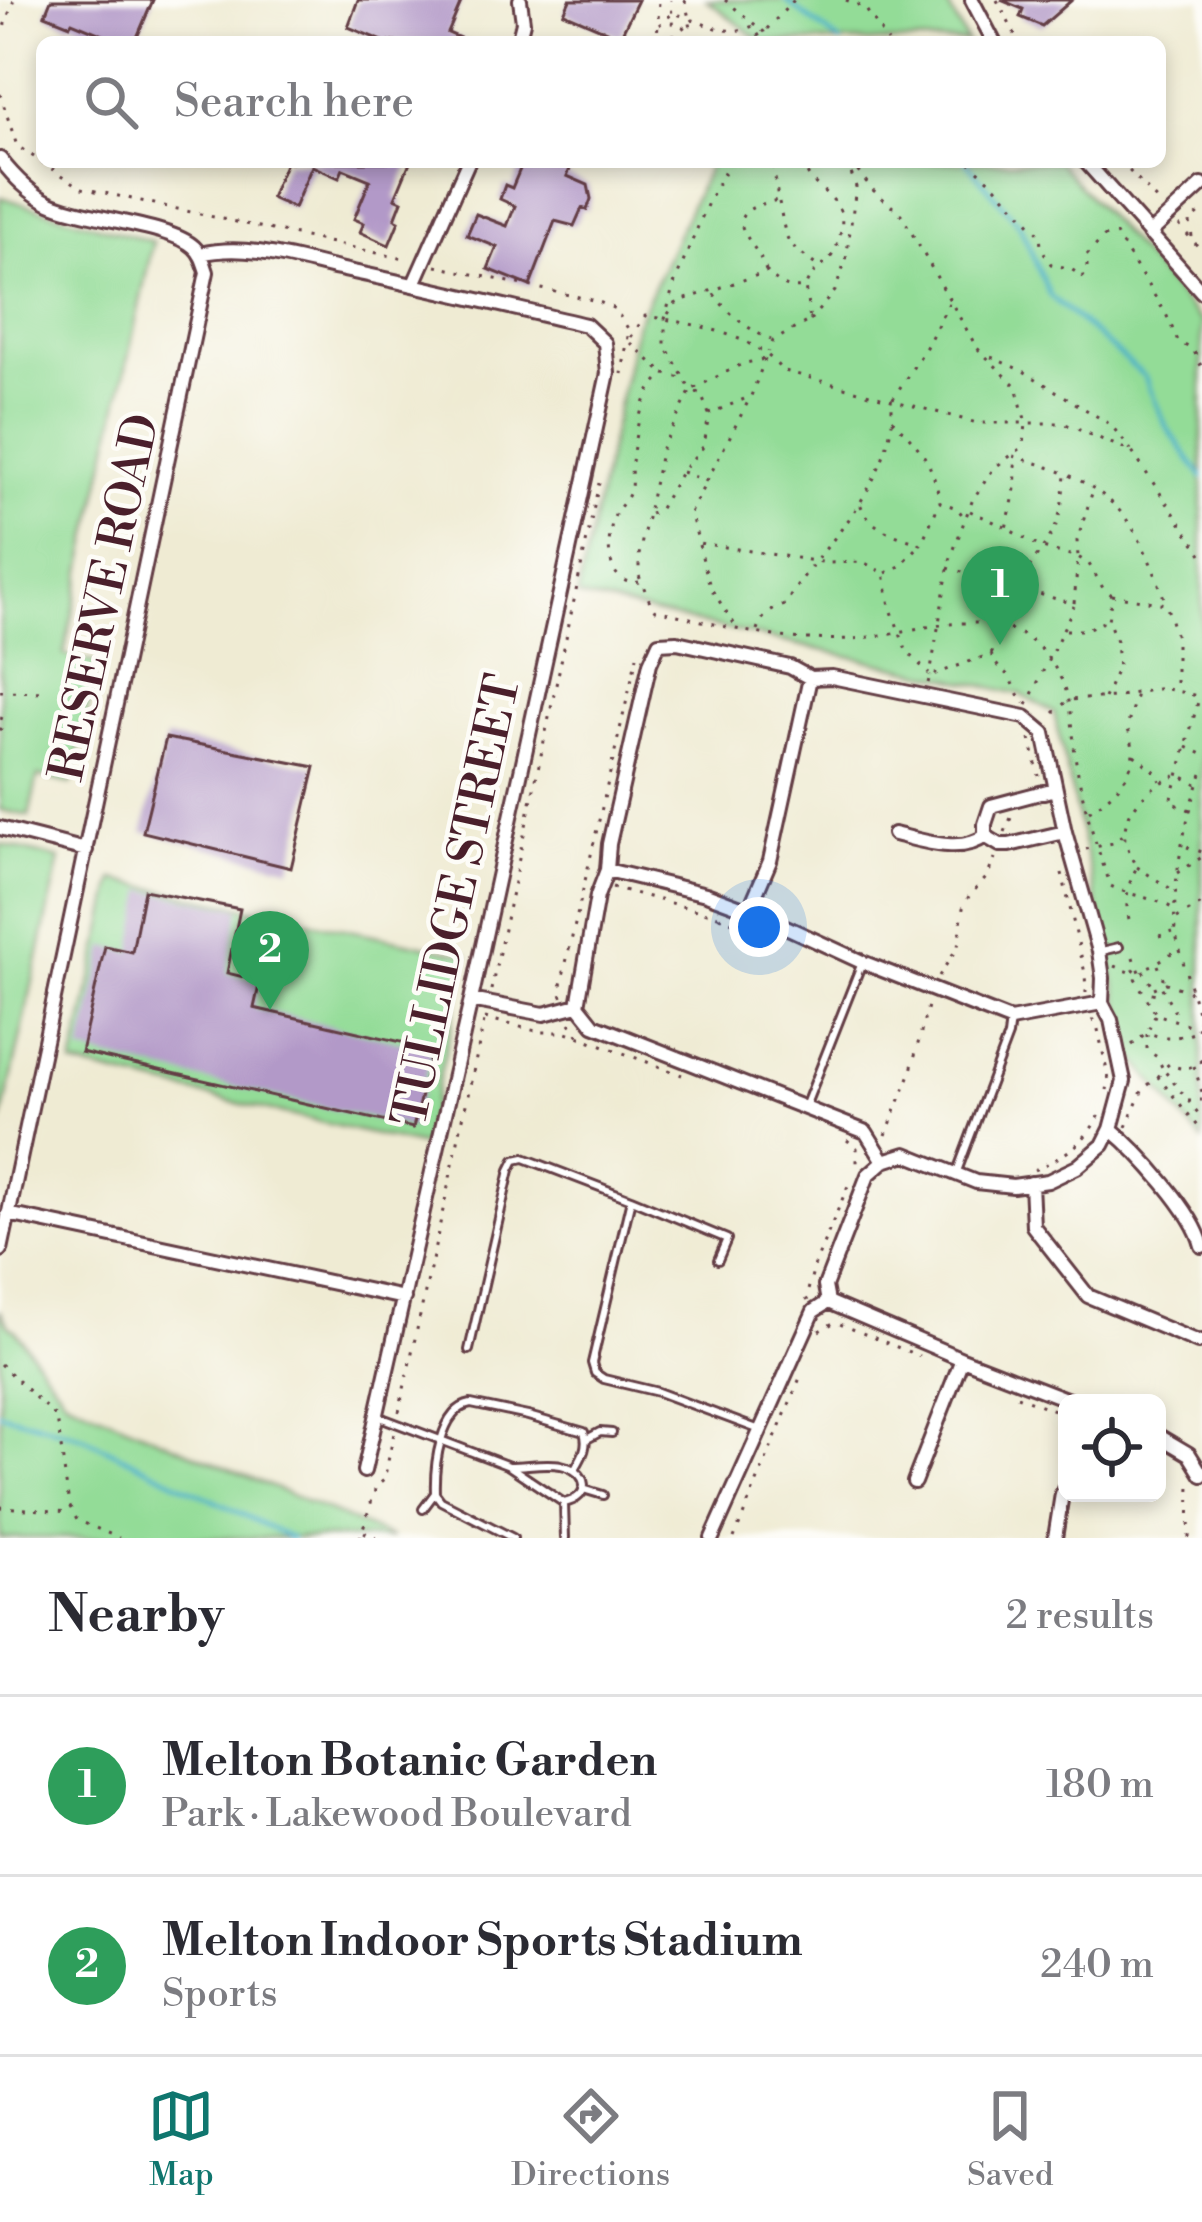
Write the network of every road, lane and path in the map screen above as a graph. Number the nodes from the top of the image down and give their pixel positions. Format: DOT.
graph roads {
  1 [pos="14,0"];
  2 [pos="520,0"];
  3 [pos="659,0"];
  4 [pos="671,0"];
  5 [pos="686,0"];
  6 [pos="725,0"];
  7 [pos="794,0"];
  8 [pos="847,0"];
  9 [pos="877,0"];
  10 [pos="972,0"];
  11 [pos="997,0"];
  12 [pos="865,8"];
  13 [pos="673,13"];
  14 [pos="689,20"];
  15 [pos="755,25"];
  16 [pos="658,26"];
  17 [pos="764,32"];
  18 [pos="520,36"];
  19 [pos="659,36"];
  20 [pos="673,36"];
  21 [pos="693,36"];
  22 [pos="757,36"];
  23 [pos="765,36"];
  24 [pos="884,36"];
  25 [pos="991,36"];
  26 [pos="1016,36"];
  27 [pos="0,37"];
  28 [pos="0,94"];
  29 [pos="0,159"];
  30 [pos="36,159"];
  31 [pos="51,168"];
  32 [pos="465,168"];
  33 [pos="722,168"];
  34 [pos="727,168"];
  35 [pos="773,168"];
  36 [pos="805,168"];
  37 [pos="851,168"];
  38 [pos="854,168"];
  39 [pos="976,168"];
  40 [pos="1091,168"];
  41 [pos="725,171"];
  42 [pos="1202,185"];
  43 [pos="778,200"];
  44 [pos="1202,211"];
  45 [pos="842,214"];
  46 [pos="853,218"];
  47 [pos="1149,234"];
  48 [pos="1192,239"];
  49 [pos="200,254"];
  50 [pos="423,264"];
  51 [pos="818,266"];
  52 [pos="767,272"];
  53 [pos="414,284"];
  54 [pos="805,287"];
  55 [pos="712,291"];
  56 [pos="1202,292"];
  57 [pos="951,300"];
  58 [pos="666,317"];
  59 [pos="810,320"];
  60 [pos="629,340"];
  61 [pos="773,341"];
  62 [pos="985,355"];
  63 [pos="772,358"];
  64 [pos="765,359"];
  65 [pos="1202,368"];
  66 [pos="608,373"];
  67 [pos="665,374"];
  68 [pos="686,379"];
  69 [pos="619,386"];
  70 [pos="692,390"];
  71 [pos="752,396"];
  72 [pos="892,400"];
  73 [pos="709,414"];
  74 [pos="892,419"];
  75 [pos="1026,423"];
  76 [pos="1132,452"];
  77 [pos="1013,456"];
  78 [pos="681,472"];
  79 [pos="1065,474"];
  80 [pos="600,478"];
  81 [pos="709,482"];
  82 [pos="1094,488"];
  83 [pos="940,502"];
  84 [pos="860,503"];
  85 [pos="969,510"];
  86 [pos="648,514"];
  87 [pos="965,519"];
  88 [pos="1006,528"];
  89 [pos="698,543"];
  90 [pos="921,544"];
  91 [pos="1042,548"];
  92 [pos="1202,554"];
  93 [pos="1078,557"];
  94 [pos="817,562"];
  95 [pos="948,568"];
  96 [pos="884,573"];
  97 [pos="640,582"];
  98 [pos="1016,587"];
  99 [pos="1112,595"];
  100 [pos="1074,604"];
  101 [pos="1166,604"];
  102 [pos="1108,620"];
  103 [pos="937,624"];
  104 [pos="737,628"];
  105 [pos="1004,628"];
  106 [pos="1065,630"];
  107 [pos="899,631"];
  108 [pos="757,632"];
  109 [pos="991,654"];
  110 [pos="651,660"];
  111 [pos="1050,661"];
  112 [pos="930,676"];
  113 [pos="810,678"];
  114 [pos="0,691"];
  115 [pos="47,692"];
  116 [pos="1175,692"];
  117 [pos="1136,693"];
  118 [pos="925,697"];
  119 [pos="1201,697"];
  120 [pos="1104,698"];
  121 [pos="1068,700"];
  122 [pos="1054,713"];
  123 [pos="1026,717"];
  124 [pos="0,718"];
  125 [pos="1193,721"];
  126 [pos="1202,724"];
  127 [pos="0,732"];
  128 [pos="1186,747"];
  129 [pos="1202,754"];
  130 [pos="1134,755"];
  131 [pos="1202,774"];
  132 [pos="1179,775"];
  133 [pos="1161,783"];
  134 [pos="1198,784"];
  135 [pos="1048,790"];
  136 [pos="1014,810"];
  137 [pos="1192,811"];
  138 [pos="1088,812"];
  139 [pos="0,828"];
  140 [pos="1125,832"];
  141 [pos="894,834"];
  142 [pos="1059,834"];
  143 [pos="985,836"];
  144 [pos="1000,845"];
  145 [pos="1184,846"];
  146 [pos="1098,847"];
  147 [pos="86,850"];
  148 [pos="1073,851"];
  149 [pos="1202,854"];
  150 [pos="1137,867"];
  151 [pos="607,870"];
  152 [pos="1177,874"];
  153 [pos="602,884"];
  154 [pos="1175,892"];
  155 [pos="1129,894"];
  156 [pos="724,901"];
  157 [pos="1202,904"];
  158 [pos="749,910"];
  159 [pos="1175,910"];
  160 [pos="1129,919"];
  161 [pos="1174,919"];
  162 [pos="1175,932"];
  163 [pos="1159,936"];
  164 [pos="1119,947"];
  165 [pos="1180,948"];
  166 [pos="1133,957"];
  167 [pos="1100,958"];
  168 [pos="862,962"];
  169 [pos="1157,962"];
  170 [pos="1142,970"];
  171 [pos="1132,973"];
  172 [pos="1157,987"];
  173 [pos="1192,992"];
  174 [pos="471,1000"];
  175 [pos="1151,1002"];
  176 [pos="1095,1005"];
  177 [pos="571,1006"];
  178 [pos="486,1011"];
  179 [pos="1156,1014"];
  180 [pos="1172,1018"];
  181 [pos="1010,1021"];
  182 [pos="1202,1029"];
  183 [pos="1147,1032"];
  184 [pos="579,1036"];
  185 [pos="1118,1051"];
  186 [pos="1202,1060"];
  187 [pos="1194,1066"];
  188 [pos="1163,1070"];
  189 [pos="1158,1077"];
  190 [pos="696,1080"];
  191 [pos="1202,1092"];
  192 [pos="1107,1093"];
  193 [pos="1187,1100"];
  194 [pos="1202,1100"];
  195 [pos="1105,1106"];
  196 [pos="805,1107"];
  197 [pos="1202,1118"];
  198 [pos="1202,1131"];
  199 [pos="831,1133"];
  200 [pos="1116,1133"];
  201 [pos="884,1161"];
  202 [pos="956,1174"];
  203 [pos="1031,1183"];
  204 [pos="631,1198"];
  205 [pos="8,1214"];
  206 [pos="1202,1246"];
  207 [pos="1,1250"];
  208 [pos="718,1260"];
  209 [pos="404,1298"];
  210 [pos="822,1306"];
  211 [pos="819,1330"];
  212 [pos="1202,1341"];
  213 [pos="469,1350"];
  214 [pos="920,1357"];
  215 [pos="962,1359"];
  216 [pos="0,1364"];
  217 [pos="801,1373"];
  218 [pos="1005,1390"];
  219 [pos="1058,1396"];
  220 [pos="1058,1411"];
  221 [pos="377,1416"];
  222 [pos="397,1422"];
  223 [pos="760,1430"];
  224 [pos="612,1433"];
  225 [pos="441,1438"];
  226 [pos="587,1439"];
  227 [pos="1166,1440"];
  228 [pos="509,1466"];
  229 [pos="575,1469"];
  230 [pos="1186,1469"];
  231 [pos="364,1472"];
  232 [pos="1202,1475"];
  233 [pos="914,1482"];
  234 [pos="583,1489"];
  235 [pos="435,1492"];
  236 [pos="603,1495"];
  237 [pos="1061,1502"];
  238 [pos="564,1503"];
  239 [pos="0,1507"];
  240 [pos="423,1510"];
  241 [pos="73,1513"];
  242 [pos="362,1531"];
  243 [pos="118,1538"];
  244 [pos="360,1538"];
  245 [pos="376,1538"];
  246 [pos="513,1538"];
  247 [pos="565,1538"];
  248 [pos="712,1538"];
  249 [pos="734,1538"];
  250 [pos="1055,1538"];
  251 [pos="1189,1538"];
  1 -- 27 [label="path"];
  2 -- 18 [label="street"];
  3 -- 16 [label="path"];
  4 -- 13 [label="path"];
  5 -- 14 [label="path"];
  6 -- 15 [label="path"];
  7 -- 17 [label="path"];
  8 -- 12 [label="path"];
  9 -- 12 [label="path"];
  10 -- 25 [label="street"];
  11 -- 26 [label="path"];
  12 -- 24 [label="path"];
  13 -- 14 [label="path"];
  13 -- 16 [label="path"];
  13 -- 20 [label="path"];
  14 -- 15 [label="path"];
  14 -- 20 [label="path"];
  14 -- 21 [label="path"];
  15 -- 17 [label="path"];
  16 -- 19 [label="path"];
  17 -- 22 [label="path"];
  17 -- 23 [label="path"];
  28 -- 30 [label="path"];
  29 -- 49 [label="street"];
  31 -- 50 [label="path"];
  32 -- 50 [label="street"];
  33 -- 41 [label="path"];
  34 -- 41 [label="path"];
  35 -- 43 [label="path"];
  36 -- 45 [label="path"];
  37 -- 46 [label="path"];
  38 -- 57 [label="path"];
  39 -- 65 [label="path"];
  40 -- 47 [label="street"];
  41 -- 58 [label="path"];
  42 -- 47 [label="street"];
  43 -- 51 [label="path"];
  43 -- 52 [label="path"];
  44 -- 48 [label="path"];
  45 -- 46 [label="path"];
  45 -- 51 [label="path"];
  46 -- 59 [label="path"];
  47 -- 56 [label="street"];
  49 -- 53 [label="street"];
  49 -- 147 [label="street, RESERVE ROAD"];
  50 -- 53 [label="street"];
  50 -- 60 [label="path"];
  51 -- 54 [label="path"];
  52 -- 54 [label="path"];
  52 -- 55 [label="path"];
  53 -- 66 [label="street, TULLIDGE STREET"];
  54 -- 59 [label="path"];
  55 -- 58 [label="path"];
  55 -- 61 [label="path"];
  57 -- 62 [label="path"];
  57 -- 72 [label="path"];
  58 -- 60 [label="path"];
  58 -- 63 [label="path"];
  58 -- 68 [label="path"];
  59 -- 61 [label="path"];
  60 -- 66 [label="path"];
  60 -- 67 [label="path"];
  60 -- 69 [label="path"];
  61 -- 63 [label="path"];
  62 -- 75 [label="path"];
  62 -- 76 [label="path"];
  63 -- 64 [label="path"];
  63 -- 72 [label="path"];
  64 -- 70 [label="path"];
  64 -- 71 [label="path"];
  66 -- 174 [label="street, TULLIDGE STREET"];
  67 -- 68 [label="path"];
  67 -- 97 [label="path"];
  68 -- 70 [label="path"];
  70 -- 73 [label="path"];
  70 -- 86 [label="path"];
  71 -- 73 [label="path"];
  71 -- 81 [label="path"];
  72 -- 74 [label="path"];
  72 -- 75 [label="path"];
  73 -- 78 [label="path"];
  74 -- 83 [label="path"];
  74 -- 84 [label="path"];
  75 -- 76 [label="path"];
  75 -- 77 [label="path"];
  76 -- 92 [label="path"];
  77 -- 79 [label="path"];
  77 -- 85 [label="path"];
  77 -- 88 [label="path"];
  78 -- 81 [label="path"];
  78 -- 86 [label="path"];
  79 -- 82 [label="path"];
  79 -- 91 [label="path"];
  80 -- 178 [label="path"];
  81 -- 89 [label="path"];
  82 -- 93 [label="path"];
  82 -- 101 [label="path"];
  83 -- 87 [label="path"];
  83 -- 90 [label="path"];
  84 -- 90 [label="path"];
  84 -- 94 [label="path"];
  85 -- 87 [label="path"];
  85 -- 88 [label="path"];
  86 -- 97 [label="path"];
  87 -- 95 [label="path"];
  88 -- 91 [label="path"];
  89 -- 94 [label="path"];
  89 -- 104 [label="path"];
  90 -- 96 [label="path"];
  91 -- 93 [label="path"];
  91 -- 98 [label="path"];
  93 -- 99 [label="path"];
  93 -- 100 [label="path"];
  94 -- 96 [label="path"];
  94 -- 108 [label="path"];
  95 -- 98 [label="path"];
  95 -- 103 [label="path"];
  96 -- 107 [label="path"];
  97 -- 104 [label="path"];
  98 -- 100 [label="path"];
  98 -- 105 [label="path"];
  99 -- 101 [label="path"];
  99 -- 102 [label="path"];
  100 -- 106 [label="path"];
  101 -- 116 [label="path"];
  102 -- 106 [label="path"];
  102 -- 120 [label="path"];
  103 -- 105 [label="path"];
  103 -- 107 [label="path"];
  103 -- 112 [label="path"];
  104 -- 108 [label="path"];
  105 -- 109 [label="path"];
  105 -- 111 [label="path"];
  106 -- 111 [label="path"];
  107 -- 108 [label="path"];
  107 -- 112 [label="path"];
  109 -- 112 [label="path"];
  109 -- 123 [label="path"];
  110 -- 113 [label="street"];
  110 -- 151 [label="street"];
  110 -- 177 [label="path"];
  111 -- 121 [label="path"];
  111 -- 123 [label="path"];
  112 -- 118 [label="path"];
  113 -- 118 [label="street"];
  113 -- 158 [label="street"];
  114 -- 115 [label="path"];
  116 -- 117 [label="path"];
  116 -- 119 [label="path"];
  117 -- 120 [label="path"];
  117 -- 130 [label="path"];
  118 -- 123 [label="street"];
  119 -- 125 [label="path"];
  120 -- 121 [label="path"];
  121 -- 122 [label="path"];
  121 -- 138 [label="path"];
  123 -- 135 [label="path"];
  123 -- 135 [label="street"];
  124 -- 127 [label="path"];
  125 -- 126 [label="path"];
  125 -- 128 [label="path"];
  128 -- 129 [label="path"];
  128 -- 132 [label="path"];
  130 -- 133 [label="path"];
  130 -- 138 [label="path"];
  131 -- 134 [label="path"];
  132 -- 133 [label="path"];
  132 -- 134 [label="path"];
  132 -- 137 [label="path"];
  133 -- 140 [label="path"];
  134 -- 137 [label="path"];
  135 -- 142 [label="street"];
  135 -- 143 [label="street"];
  136 -- 144 [label="path"];
  137 -- 145 [label="path"];
  138 -- 146 [label="path"];
  139 -- 147 [label="street"];
  140 -- 146 [label="path"];
  140 -- 150 [label="path"];
  141 -- 143 [label="street"];
  142 -- 144 [label="street"];
  142 -- 148 [label="street"];
  142 -- 176 [label="path"];
  143 -- 144 [label="street"];
  145 -- 149 [label="path"];
  145 -- 152 [label="path"];
  146 -- 148 [label="path"];
  146 -- 155 [label="path"];
  147 -- 205 [label="street, RESERVE ROAD"];
  148 -- 167 [label="street"];
  149 -- 152 [label="path"];
  150 -- 154 [label="path"];
  150 -- 155 [label="path"];
  151 -- 153 [label="street"];
  151 -- 156 [label="street"];
  152 -- 154 [label="path"];
  153 -- 156 [label="path"];
  153 -- 177 [label="street"];
  154 -- 159 [label="path"];
  155 -- 159 [label="path"];
  155 -- 160 [label="path"];
  156 -- 158 [label="street"];
  157 -- 161 [label="path"];
  158 -- 168 [label="street"];
  159 -- 161 [label="path"];
  161 -- 162 [label="path"];
  162 -- 163 [label="path"];
  162 -- 165 [label="path"];
  164 -- 167 [label="lane"];
  165 -- 169 [label="path"];
  165 -- 173 [label="path"];
  166 -- 171 [label="path"];
  167 -- 171 [label="path"];
  167 -- 176 [label="street"];
  168 -- 181 [label="street"];
  168 -- 196 [label="lane"];
  169 -- 170 [label="path"];
  169 -- 172 [label="path"];
  170 -- 171 [label="path"];
  170 -- 172 [label="path"];
  171 -- 175 [label="path"];
  172 -- 173 [label="path"];
  172 -- 175 [label="path"];
  172 -- 180 [label="path"];
  173 -- 182 [label="path"];
  174 -- 178 [label="street"];
  174 -- 209 [label="street, TULLIDGE STREET"];
  175 -- 179 [label="path"];
  176 -- 181 [label="street"];
  176 -- 185 [label="street"];
  176 -- 192 [label="path"];
  177 -- 178 [label="street"];
  177 -- 184 [label="path"];
  177 -- 196 [label="street"];
  178 -- 184 [label="path"];
  178 -- 222 [label="path"];
  179 -- 180 [label="path"];
  179 -- 183 [label="path"];
  180 -- 182 [label="path"];
  181 -- 202 [label="lane"];
  182 -- 183 [label="path"];
  183 -- 185 [label="path"];
  183 -- 188 [label="path"];
  184 -- 190 [label="path"];
  185 -- 200 [label="street"];
  186 -- 187 [label="path"];
  187 -- 188 [label="path"];
  187 -- 191 [label="path"];
  188 -- 189 [label="path"];
  188 -- 193 [label="path"];
  189 -- 198 [label="path"];
  189 -- 200 [label="path"];
  193 -- 194 [label="path"];
  193 -- 197 [label="path"];
  195 -- 203 [label="path"];
  196 -- 201 [label="street"];
  199 -- 210 [label="path"];
  200 -- 203 [label="street"];
  200 -- 206 [label="street"];
  201 -- 202 [label="street"];
  201 -- 210 [label="street"];
  202 -- 203 [label="street"];
  203 -- 212 [label="street"];
  204 -- 208 [label="lane"];
  204 -- 213 [label="lane"];
  204 -- 223 [label="lane"];
  205 -- 207 [label="street, RESERVE ROAD"];
  205 -- 209 [label="street"];
  209 -- 221 [label="street, TULLIDGE STREET"];
  210 -- 215 [label="street"];
  210 -- 223 [label="street"];
  211 -- 214 [label="path"];
  215 -- 219 [label="street"];
  215 -- 233 [label="street"];
  216 -- 241 [label="path"];
  217 -- 249 [label="path"];
  218 -- 220 [label="path"];
  221 -- 222 [label="lane"];
  221 -- 231 [label="street, TULLIDGE STREET"];
  222 -- 225 [label="lane"];
  222 -- 242 [label="path"];
  223 -- 248 [label="street"];
  224 -- 226 [label="lane"];
  225 -- 226 [label="lane"];
  225 -- 228 [label="lane"];
  225 -- 235 [label="lane"];
  226 -- 229 [label="lane"];
  227 -- 232 [label="street"];
  228 -- 229 [label="lane"];
  228 -- 238 [label="lane"];
  229 -- 234 [label="lane"];
  230 -- 251 [label="path"];
  234 -- 236 [label="lane"];
  234 -- 238 [label="lane"];
  235 -- 240 [label="lane"];
  235 -- 246 [label="lane"];
  237 -- 250 [label="street"];
  238 -- 247 [label="lane"];
  239 -- 241 [label="path"];
  241 -- 243 [label="path"];
  242 -- 244 [label="path"];
  242 -- 245 [label="path"];
}
